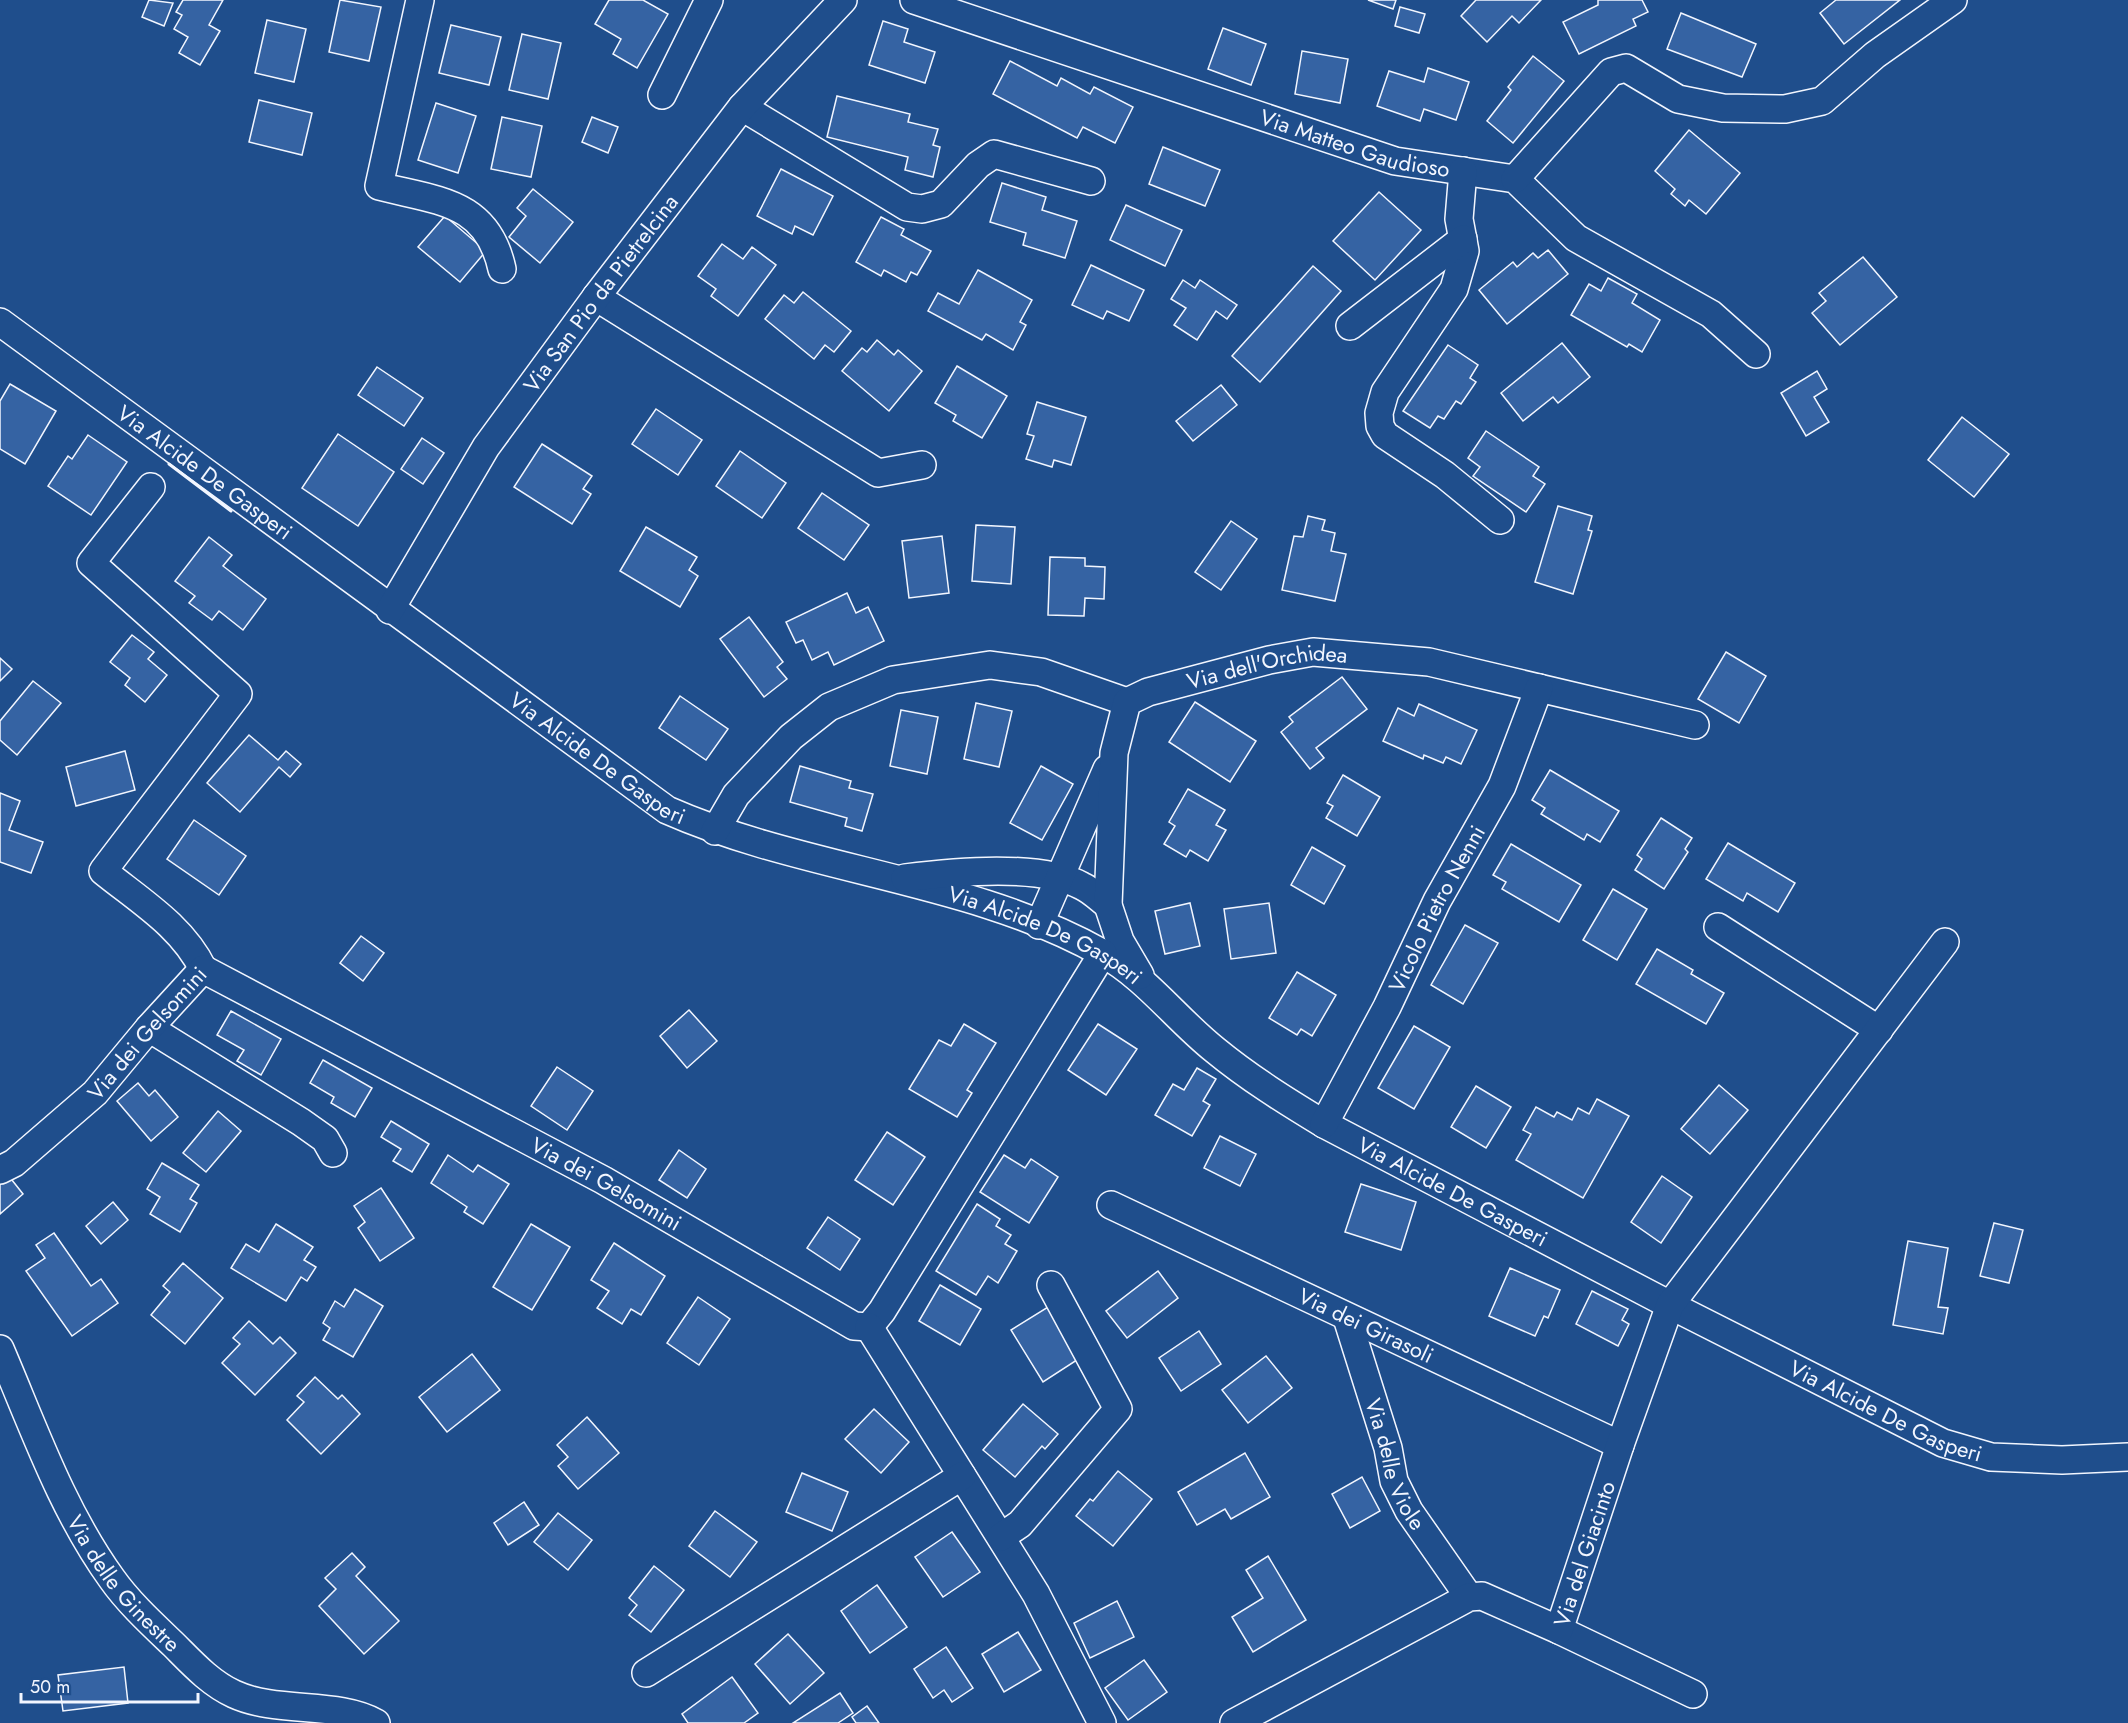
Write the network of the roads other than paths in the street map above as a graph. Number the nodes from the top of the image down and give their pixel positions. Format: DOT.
graph roads {
  1 [pos="420,0"];
  2 [pos="709,0"];
  3 [pos="843,0"];
  4 [pos="914,0"];
  5 [pos="1953,0"];
  6 [pos="662,95"];
  7 [pos="742,108"];
  8 [pos="1462,171"];
  9 [pos="1515,179"];
  10 [pos="1091,182"];
  11 [pos="1463,239"];
  12 [pos="502,269"];
  13 [pos="596,297"];
  14 [pos="0,322"];
  15 [pos="1350,326"];
  16 [pos="1756,354"];
  17 [pos="922,465"];
  18 [pos="151,487"];
  19 [pos="1500,520"];
  20 [pos="390,610"];
  21 [pos="1539,688"];
  22 [pos="1127,702"];
  23 [pos="1695,725"];
  24 [pos="1114,753"];
  25 [pos="715,831"];
  26 [pos="1059,879"];
  27 [pos="895,880"];
  28 [pos="1108,906"];
  29 [pos="1040,925"];
  30 [pos="1718,927"];
  31 [pos="1945,942"];
  32 [pos="1103,953"];
  33 [pos="203,969"];
  34 [pos="1145,984"];
  35 [pos="149,1028"];
  36 [pos="1879,1030"];
  37 [pos="1324,1124"];
  38 [pos="333,1152"];
  39 [pos="0,1170"];
  40 [pos="1111,1205"];
  41 [pos="1051,1285"];
  42 [pos="1670,1305"];
  43 [pos="1347,1318"];
  44 [pos="869,1327"];
  45 [pos="0,1349"];
  46 [pos="1620,1445"];
  47 [pos="2128,1457"];
  48 [pos="962,1476"];
  49 [pos="1001,1537"];
  50 [pos="1469,1597"];
  51 [pos="1559,1630"];
  52 [pos="646,1673"];
  53 [pos="1693,1694"];
  54 [pos="376,1723"];
  55 [pos="1102,1723"];
  56 [pos="1234,1723"];
  1 -- 12 [label="street"];
  2 -- 6 [label="street"];
  3 -- 7 [label="street, Via San Pio da Pietrelcina"];
  4 -- 8 [label="street, Via Matteo Gaudioso"];
  5 -- 9 [label="street"];
  7 -- 10 [label="street"];
  7 -- 13 [label="street, Via San Pio da Pietrelcina"];
  8 -- 9 [label="street, Via Matteo Gaudioso"];
  8 -- 11 [label="street"];
  9 -- 16 [label="street"];
  11 -- 15 [label="street"];
  11 -- 19 [label="street"];
  13 -- 17 [label="street"];
  13 -- 20 [label="street, Via San Pio da Pietrelcina"];
  14 -- 20 [label="street, Via Alcide De Gasperi"];
  18 -- 33 [label="street"];
  20 -- 25 [label="street, Via Alcide De Gasperi"];
  21 -- 22 [label="street, Via dell'Orchidea"];
  21 -- 23 [label="street, Via dell'Orchidea"];
  21 -- 37 [label="street, Vicolo Pietro Nenni"];
  22 -- 24 [label="street"];
  22 -- 25 [label="street"];
  24 -- 26 [label="street"];
  24 -- 28 [label="street"];
  25 -- 27 [label="street, Via Alcide De Gasperi"];
  26 -- 27 [label="street"];
  26 -- 28 [label="street"];
  26 -- 29 [label="street"];
  27 -- 29 [label="street, Via Alcide De Gasperi"];
  28 -- 34 [label="street"];
  29 -- 32 [label="street, Via Alcide De Gasperi"];
  30 -- 36 [label="street"];
  31 -- 36 [label="street, Via del Giacinto"];
  32 -- 34 [label="street, Via Alcide De Gasperi"];
  32 -- 44 [label="street"];
  33 -- 35 [label="street, Via dei Gelsomini"];
  33 -- 44 [label="street, Via dei Gelsomini"];
  34 -- 37 [label="street, Via Alcide De Gasperi"];
  35 -- 38 [label="street"];
  35 -- 39 [label="street, Via dei Gelsomini"];
  36 -- 42 [label="street, Via del Giacinto"];
  37 -- 42 [label="street, Via Alcide De Gasperi"];
  40 -- 43 [label="street, Via dei Girasoli"];
  41 -- 49 [label="street"];
  42 -- 46 [label="street, Via del Giacinto"];
  42 -- 47 [label="street, Via Alcide De Gasperi"];
  43 -- 46 [label="street, Via dei Girasoli"];
  43 -- 50 [label="street, Via delle Viole"];
  44 -- 48 [label="street"];
  45 -- 54 [label="street, Via delle Ginestre"];
  46 -- 51 [label="street, Via del Giacinto"];
  48 -- 49 [label="street"];
  48 -- 52 [label="street"];
  49 -- 55 [label="street"];
  50 -- 51 [label="street, Via del Giacinto"];
  50 -- 56 [label="street"];
  51 -- 53 [label="street"];
}
